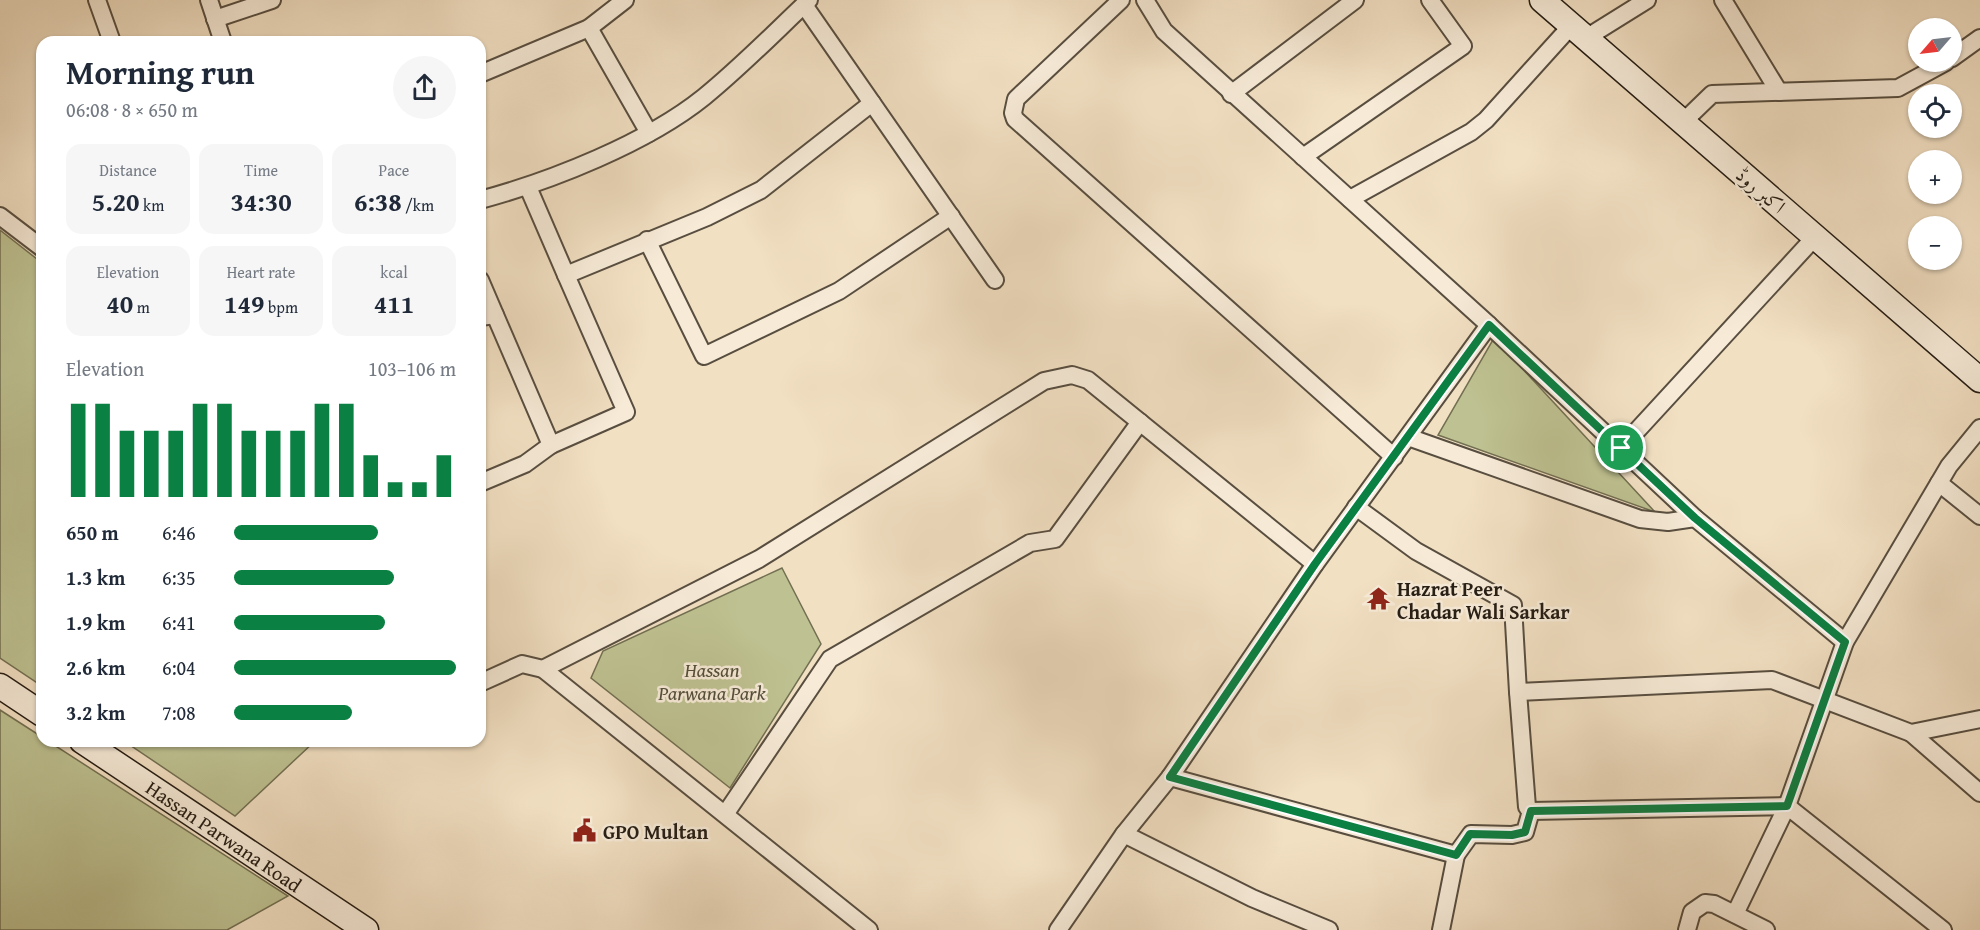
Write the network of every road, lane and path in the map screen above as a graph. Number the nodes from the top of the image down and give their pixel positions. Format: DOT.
graph roads {
  1 [pos="97,0"];
  2 [pos="209,0"];
  3 [pos="272,0"];
  4 [pos="625,0"];
  5 [pos="1121,0"];
  6 [pos="1144,0"];
  7 [pos="1355,0"];
  8 [pos="1430,0"];
  9 [pos="1542,0"];
  10 [pos="1647,0"];
  11 [pos="1724,0"];
  12 [pos="807,2"];
  13 [pos="216,19"];
  14 [pos="589,28"];
  15 [pos="1579,32"];
  16 [pos="109,36"];
  17 [pos="221,36"];
  18 [pos="1980,38"];
  19 [pos="1962,51"];
  20 [pos="486,71"];
  21 [pos="1928,72"];
  22 [pos="1779,92"];
  23 [pos="1231,94"];
  24 [pos="872,103"];
  25 [pos="1682,123"];
  26 [pos="649,133"];
  27 [pos="1303,157"];
  28 [pos="528,187"];
  29 [pos="486,198"];
  30 [pos="1350,199"];
  31 [pos="0,216"];
  32 [pos="951,216"];
  33 [pos="1815,237"];
  34 [pos="647,240"];
  35 [pos="36,244"];
  36 [pos="566,275"];
  37 [pos="995,279"];
  38 [pos="488,316"];
  39 [pos="1489,325"];
  40 [pos="1980,380"];
  41 [pos="1140,422"];
  42 [pos="1980,428"];
  43 [pos="1408,437"];
  44 [pos="551,445"];
  45 [pos="1621,448"];
  46 [pos="1394,457"];
  47 [pos="486,480"];
  48 [pos="1939,483"];
  49 [pos="1356,507"];
  50 [pos="1980,516"];
  51 [pos="1695,518"];
  52 [pos="1315,564"];
  53 [pos="1845,642"];
  54 [pos="543,669"];
  55 [pos="486,680"];
  56 [pos="0,686"];
  57 [pos="1518,692"];
  58 [pos="1827,702"];
  59 [pos="36,710"];
  60 [pos="1980,719"];
  61 [pos="1911,732"];
  62 [pos="91,747"];
  63 [pos="1170,777"];
  64 [pos="1980,793"];
  65 [pos="1787,806"];
  66 [pos="1531,811"];
  67 [pos="726,813"];
  68 [pos="1124,834"];
  69 [pos="1456,855"];
  70 [pos="1735,914"];
  71 [pos="366,930"];
  72 [pos="869,930"];
  73 [pos="1058,930"];
  74 [pos="1329,930"];
  75 [pos="1441,930"];
  76 [pos="1687,930"];
  77 [pos="1766,930"];
  78 [pos="1943,930"];
  1 -- 16 [label="street"];
  2 -- 13 [label="street"];
  3 -- 13 [label="street"];
  4 -- 14 [label="street"];
  5 -- 46 [label="street"];
  6 -- 23 [label="street"];
  7 -- 23 [label="street"];
  8 -- 27 [label="street"];
  9 -- 15 [label="main road, اکبر روڈ"];
  10 -- 15 [label="street"];
  11 -- 22 [label="street"];
  12 -- 24 [label="street"];
  12 -- 26 [label="street"];
  13 -- 17 [label="street"];
  14 -- 20 [label="street"];
  14 -- 26 [label="street"];
  15 -- 25 [label="main road, اکبر روڈ"];
  15 -- 30 [label="street"];
  18 -- 19 [label="street"];
  21 -- 22 [label="street"];
  22 -- 25 [label="street"];
  23 -- 27 [label="street"];
  24 -- 32 [label="street"];
  24 -- 34 [label="street"];
  25 -- 33 [label="main road, اکبر روڈ"];
  26 -- 28 [label="street"];
  27 -- 30 [label="street"];
  28 -- 29 [label="street"];
  28 -- 36 [label="street"];
  30 -- 39 [label="street"];
  31 -- 35 [label="street"];
  32 -- 34 [label="street"];
  32 -- 37 [label="street"];
  33 -- 40 [label="main road, اکبر روڈ"];
  33 -- 45 [label="street"];
  34 -- 36 [label="street"];
  36 -- 44 [label="street"];
  38 -- 44 [label="street"];
  39 -- 43 [label="street"];
  39 -- 45 [label="street"];
  41 -- 52 [label="street"];
  41 -- 54 [label="street"];
  41 -- 67 [label="street"];
  42 -- 48 [label="street"];
  43 -- 46 [label="street"];
  43 -- 51 [label="street"];
  44 -- 47 [label="street"];
  45 -- 51 [label="street"];
  46 -- 49 [label="street"];
  48 -- 50 [label="street"];
  48 -- 53 [label="street"];
  49 -- 52 [label="street"];
  49 -- 57 [label="street"];
  51 -- 53 [label="street"];
  52 -- 63 [label="street"];
  53 -- 58 [label="street"];
  54 -- 55 [label="street"];
  54 -- 67 [label="street"];
  56 -- 59 [label="main road"];
  57 -- 58 [label="street"];
  57 -- 66 [label="street"];
  58 -- 61 [label="street"];
  58 -- 65 [label="street"];
  60 -- 61 [label="street"];
  61 -- 64 [label="street"];
  62 -- 71 [label="main road, Hassan Parwana Road"];
  63 -- 68 [label="street"];
  63 -- 69 [label="street"];
  65 -- 66 [label="street"];
  65 -- 70 [label="street"];
  65 -- 78 [label="street"];
  66 -- 69 [label="street"];
  67 -- 72 [label="street"];
  68 -- 73 [label="street"];
  68 -- 74 [label="street"];
  69 -- 75 [label="street"];
  70 -- 76 [label="street"];
  70 -- 77 [label="street"];
}
